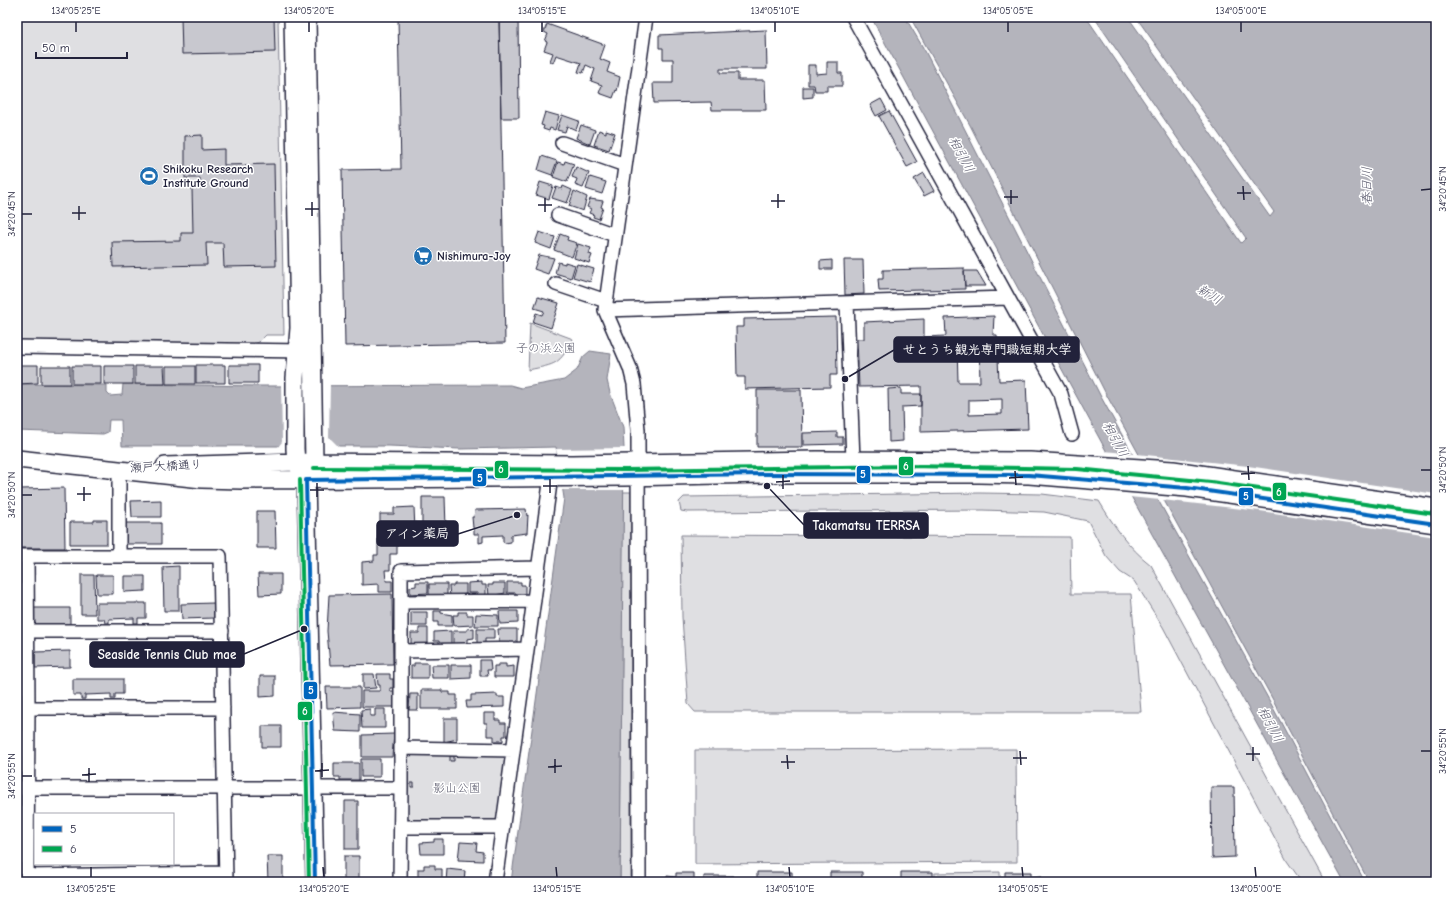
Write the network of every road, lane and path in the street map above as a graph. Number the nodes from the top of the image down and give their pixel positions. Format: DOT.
graph roads {
  1 [pos="293,17"];
  2 [pos="307,17"];
  3 [pos="646,17"];
  4 [pos="853,17"];
  5 [pos="562,143"];
  6 [pos="625,165"];
  7 [pos="558,216"];
  8 [pos="615,235"];
  9 [pos="556,284"];
  10 [pos="1008,298"];
  11 [pos="847,303"];
  12 [pos="606,305"];
  13 [pos="17,347"];
  14 [pos="305,351"];
  15 [pos="1072,434"];
  16 [pos="296,456"];
  17 [pos="314,456"];
  18 [pos="17,459"];
  19 [pos="853,460"];
  20 [pos="119,469"];
  21 [pos="555,470"];
  22 [pos="632,470"];
  23 [pos="306,480"];
  24 [pos="1436,508"];
  25 [pos="1436,524"];
  26 [pos="22,556"];
  27 [pos="119,556"];
  28 [pos="538,568"];
  29 [pos="534,601"];
  30 [pos="401,602"];
  31 [pos="28,631"];
  32 [pos="222,631"];
  33 [pos="527,649"];
  34 [pos="401,651"];
  35 [pos="28,708"];
  36 [pos="223,708"];
  37 [pos="401,748"];
  38 [pos="513,750"];
  39 [pos="314,787"];
  40 [pos="22,788"];
  41 [pos="224,788"];
  42 [pos="401,788"];
  43 [pos="401,827"];
  44 [pos="502,827"];
  45 [pos="22,854"];
  46 [pos="226,878"];
  47 [pos="27,879"];
  48 [pos="315,882"];
  49 [pos="400,882"];
  50 [pos="495,882"];
  51 [pos="639,882"];
  1 -- 14 [label="street"];
  2 -- 14 [label="street"];
  3 -- 6 [label="street"];
  4 -- 10 [label="street"];
  5 -- 6 [label="street"];
  6 -- 8 [label="street"];
  7 -- 8 [label="street"];
  8 -- 12 [label="street"];
  9 -- 12 [label="street"];
  10 -- 11 [label="street"];
  10 -- 15 [label="street"];
  11 -- 12 [label="street"];
  11 -- 19 [label="street"];
  12 -- 22 [label="street"];
  13 -- 14 [label="street"];
  14 -- 16 [label="street"];
  14 -- 17 [label="street"];
  16 -- 17 [label="street, 瀬戸大橋通り"];
  16 -- 20 [label="street, 瀬戸大橋通り"];
  16 -- 23 [label="street"];
  17 -- 21 [label="street, 瀬戸大橋通り"];
  17 -- 23 [label="street"];
  18 -- 20 [label="street"];
  19 -- 22 [label="street, 瀬戸大橋通り"];
  19 -- 24 [label="street, 瀬戸大橋通り"];
  20 -- 23 [label="street, 瀬戸大橋通り"];
  20 -- 27 [label="street"];
  21 -- 22 [label="street, 瀬戸大橋通り"];
  21 -- 23 [label="street, 瀬戸大橋通り"];
  21 -- 28 [label="street"];
  22 -- 25 [label="street, 瀬戸大橋通り"];
  22 -- 51 [label="street"];
  23 -- 39 [label="street"];
  26 -- 27 [label="street"];
  26 -- 31 [label="street"];
  27 -- 32 [label="street"];
  28 -- 29 [label="street"];
  28 -- 30 [label="street"];
  29 -- 30 [label="street"];
  29 -- 33 [label="street"];
  30 -- 34 [label="street"];
  31 -- 32 [label="street"];
  31 -- 35 [label="street"];
  32 -- 36 [label="street"];
  33 -- 34 [label="street"];
  33 -- 38 [label="street"];
  34 -- 37 [label="street"];
  35 -- 36 [label="street"];
  35 -- 40 [label="street"];
  36 -- 41 [label="street"];
  37 -- 38 [label="street"];
  37 -- 42 [label="street"];
  38 -- 44 [label="street"];
  39 -- 41 [label="street"];
  39 -- 42 [label="street"];
  39 -- 48 [label="street"];
  40 -- 41 [label="street"];
  40 -- 45 [label="street"];
  41 -- 46 [label="street"];
  42 -- 43 [label="street"];
  43 -- 44 [label="street"];
  43 -- 49 [label="street"];
  44 -- 50 [label="street"];
  45 -- 47 [label="street"];
  46 -- 47 [label="street"];
}
